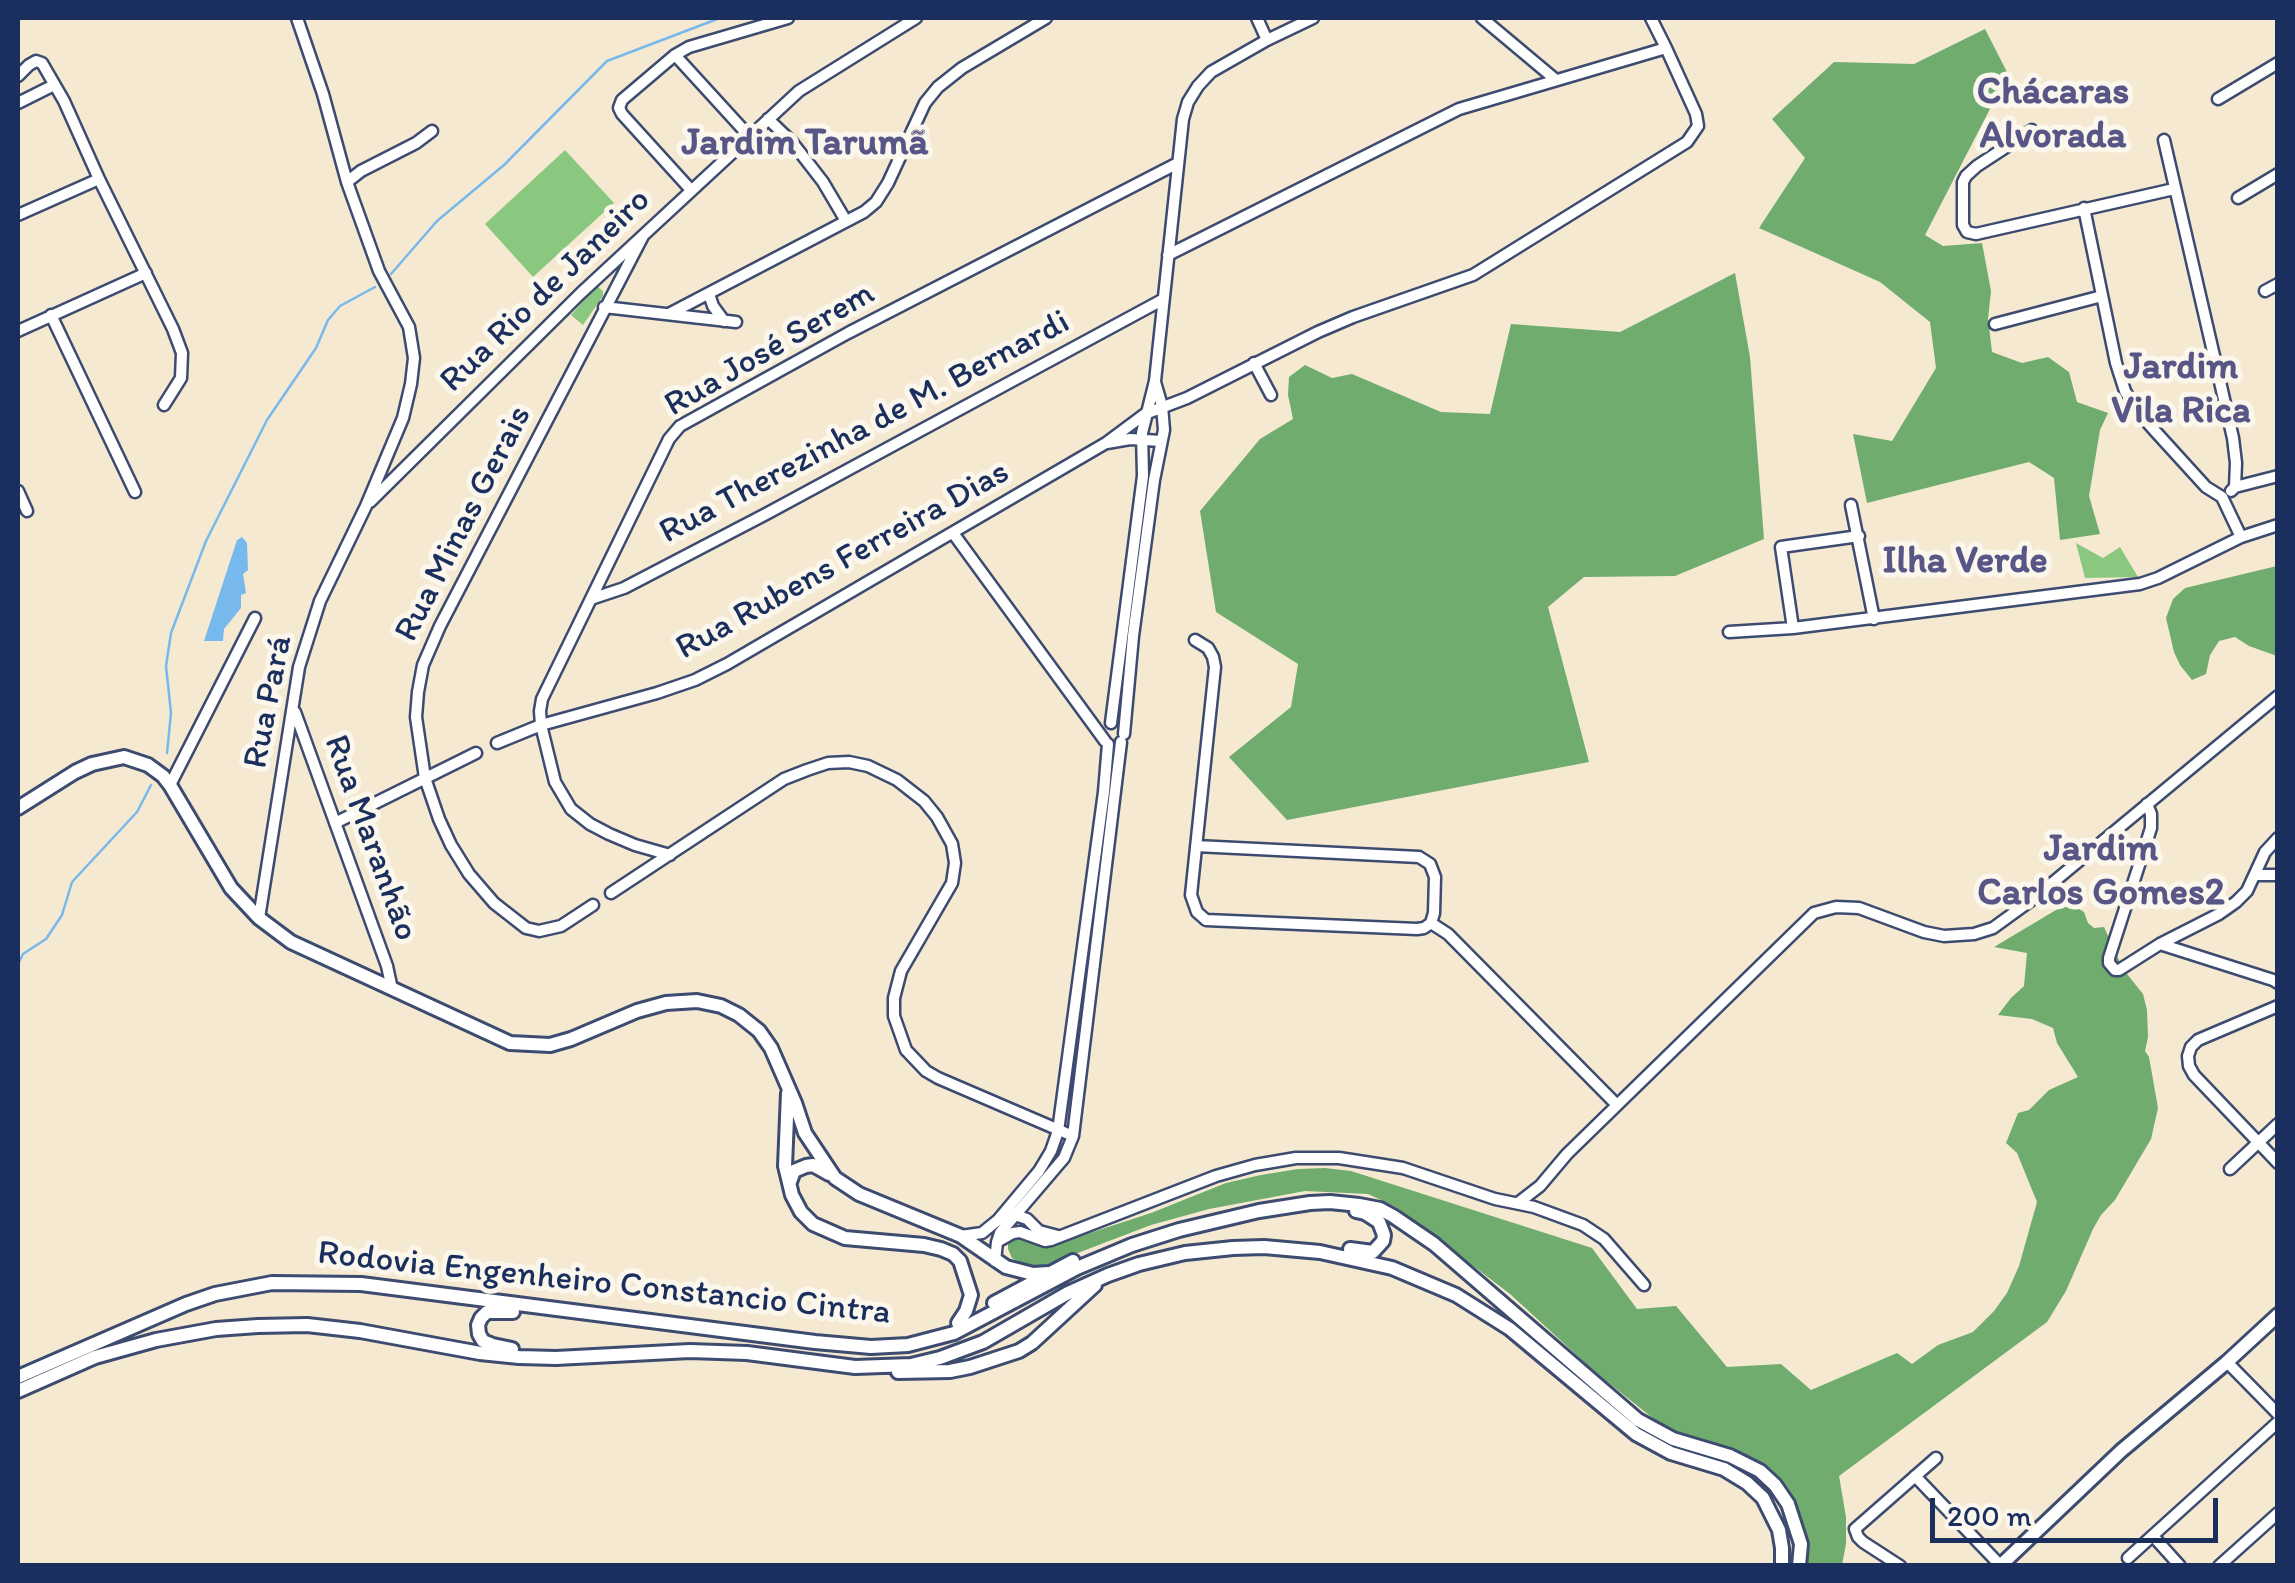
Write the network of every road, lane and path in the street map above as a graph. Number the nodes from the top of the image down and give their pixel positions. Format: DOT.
graph roads {
  1 [pos="297,18"];
  2 [pos="788,18"];
  3 [pos="916,18"];
  4 [pos="1046,18"];
  5 [pos="1257,18"];
  6 [pos="1313,18"];
  7 [pos="1482,18"];
  8 [pos="1651,18"];
  9 [pos="1267,40"];
  10 [pos="1666,48"];
  11 [pos="675,54"];
  12 [pos="2278,63"];
  13 [pos="18,76"];
  14 [pos="1556,80"];
  15 [pos="54,85"];
  16 [pos="2218,99"];
  17 [pos="18,103"];
  18 [pos="768,119"];
  19 [pos="2032,130"];
  20 [pos="432,131"];
  21 [pos="749,136"];
  22 [pos="2164,140"];
  23 [pos="1178,163"];
  24 [pos="2278,174"];
  25 [pos="99,179"];
  26 [pos="348,182"];
  27 [pos="2174,188"];
  28 [pos="691,190"];
  29 [pos="2238,198"];
  30 [pos="2084,208"];
  31 [pos="18,214"];
  32 [pos="846,221"];
  33 [pos="643,236"];
  34 [pos="1168,255"];
  35 [pos="146,272"];
  36 [pos="2278,284"];
  37 [pos="2265,291"];
  38 [pos="710,294"];
  39 [pos="2102,296"];
  40 [pos="1162,300"];
  41 [pos="604,307"];
  42 [pos="669,314"];
  43 [pos="52,315"];
  44 [pos="1995,324"];
  45 [pos="18,332"];
  46 [pos="1254,363"];
  47 [pos="1155,381"];
  48 [pos="1271,396"];
  49 [pos="1187,398"];
  50 [pos="164,406"];
  51 [pos="1162,406"];
  52 [pos="1146,414"];
  53 [pos="1164,419"];
  54 [pos="1143,441"];
  55 [pos="1161,441"];
  56 [pos="1106,443"];
  57 [pos="2278,476"];
  58 [pos="2235,488"];
  59 [pos="18,491"];
  60 [pos="134,492"];
  61 [pos="2222,498"];
  62 [pos="1852,505"];
  63 [pos="366,506"];
  64 [pos="27,511"];
  65 [pos="2278,524"];
  66 [pos="953,533"];
  67 [pos="1859,536"];
  68 [pos="2241,537"];
  69 [pos="591,599"];
  70 [pos="255,618"];
  71 [pos="1874,619"];
  72 [pos="1793,628"];
  73 [pos="1729,632"];
  74 [pos="1195,640"];
  75 [pos="2278,696"];
  76 [pos="1114,701"];
  77 [pos="1127,702"];
  78 [pos="1080,706"];
  79 [pos="294,707"];
  80 [pos="1110,724"];
  81 [pos="541,725"];
  82 [pos="1123,738"];
  83 [pos="1106,742"];
  84 [pos="497,743"];
  85 [pos="476,753"];
  86 [pos="425,778"];
  87 [pos="170,785"];
  88 [pos="2147,804"];
  89 [pos="18,808"];
  90 [pos="335,823"];
  91 [pos="2278,838"];
  92 [pos="1196,846"];
  93 [pos="670,856"];
  94 [pos="2255,875"];
  95 [pos="2278,875"];
  96 [pos="611,893"];
  97 [pos="593,905"];
  98 [pos="259,918"];
  99 [pos="1430,923"];
  100 [pos="2160,944"];
  101 [pos="2278,983"];
  102 [pos="392,989"];
  103 [pos="2278,1006"];
  104 [pos="788,1090"];
  105 [pos="1617,1105"];
  106 [pos="2278,1124"];
  107 [pos="1058,1131"];
  108 [pos="1073,1136"];
  109 [pos="2257,1142"];
  110 [pos="2278,1163"];
  111 [pos="2230,1169"];
  112 [pos="835,1178"];
  113 [pos="789,1184"];
  114 [pos="1518,1203"];
  115 [pos="1015,1216"];
  116 [pos="1179,1230"];
  117 [pos="960,1236"];
  118 [pos="1060,1236"];
  119 [pos="996,1242"];
  120 [pos="995,1261"];
  121 [pos="1048,1273"];
  122 [pos="1108,1275"];
  123 [pos="1644,1285"];
  124 [pos="2278,1316"];
  125 [pos="958,1322"];
  126 [pos="714,1330"];
  127 [pos="749,1334"];
  128 [pos="982,1342"];
  129 [pos="2227,1362"];
  130 [pos="875,1367"];
  131 [pos="18,1377"];
  132 [pos="18,1391"];
  133 [pos="2278,1414"];
  134 [pos="2278,1422"];
  135 [pos="1936,1458"];
  136 [pos="1915,1476"];
  137 [pos="2278,1513"];
  138 [pos="2153,1536"];
  139 [pos="2128,1558"];
  140 [pos="2000,1565"];
  141 [pos="1782,1566"];
  142 [pos="1799,1566"];
  143 [pos="1900,1566"];
  144 [pos="2180,1566"];
  145 [pos="2219,1566"];
  1 -- 26 [label="street, Rua Pará"];
  2 -- 11 [label="street"];
  3 -- 18 [label="street, Rua Rio de Janeiro"];
  4 -- 32 [label="street"];
  5 -- 9 [label="street"];
  6 -- 9 [label="street"];
  7 -- 14 [label="street"];
  8 -- 10 [label="street"];
  9 -- 23 [label="street"];
  10 -- 14 [label="street"];
  10 -- 46 [label="street"];
  11 -- 21 [label="street"];
  11 -- 28 [label="street"];
  12 -- 16 [label="street"];
  13 -- 15 [label="street"];
  14 -- 34 [label="street"];
  15 -- 17 [label="street"];
  15 -- 25 [label="street"];
  18 -- 21 [label="street, Rua Rio de Janeiro"];
  18 -- 32 [label="street"];
  19 -- 30 [label="street"];
  20 -- 26 [label="street"];
  21 -- 28 [label="street, Rua Rio de Janeiro"];
  22 -- 27 [label="street"];
  23 -- 34 [label="street"];
  23 -- 69 [label="street, Rua José Serem"];
  24 -- 29 [label="street"];
  25 -- 31 [label="street"];
  25 -- 35 [label="street"];
  26 -- 63 [label="street, Rua Pará"];
  27 -- 30 [label="street"];
  27 -- 58 [label="street"];
  28 -- 33 [label="street, Rua Rio de Janeiro"];
  30 -- 39 [label="street"];
  32 -- 38 [label="street"];
  33 -- 41 [label="street, Rua Minas Gerais"];
  33 -- 63 [label="street, Rua Rio de Janeiro"];
  34 -- 40 [label="street"];
  35 -- 43 [label="street"];
  35 -- 50 [label="street"];
  36 -- 37 [label="street"];
  38 -- 42 [label="street"];
  38 -- 42 [label="street"];
  39 -- 44 [label="street"];
  39 -- 61 [label="street"];
  40 -- 47 [label="street"];
  40 -- 69 [label="street, Rua Therezinha de M. Bernardi"];
  41 -- 42 [label="street"];
  41 -- 86 [label="street, Rua Minas Gerais"];
  43 -- 45 [label="street"];
  43 -- 60 [label="street"];
  46 -- 48 [label="street"];
  46 -- 49 [label="street"];
  47 -- 51 [label="street"];
  47 -- 52 [label="street"];
  49 -- 51 [label="street"];
  49 -- 53 [label="street"];
  51 -- 52 [label="street, Rua Rubens Ferreira Dias"];
  51 -- 53 [label="street"];
  52 -- 54 [label="street"];
  52 -- 56 [label="street, Rua Rubens Ferreira Dias"];
  53 -- 55 [label="street"];
  54 -- 55 [label="street"];
  54 -- 56 [label="street"];
  54 -- 76 [label="street"];
  55 -- 77 [label="street"];
  56 -- 66 [label="street, Rua Rubens Ferreira Dias"];
  57 -- 58 [label="street"];
  58 -- 61 [label="street"];
  59 -- 64 [label="street"];
  61 -- 68 [label="street"];
  62 -- 67 [label="street"];
  63 -- 79 [label="street, Rua Pará"];
  65 -- 68 [label="street"];
  66 -- 78 [label="street"];
  66 -- 81 [label="street, Rua Rubens Ferreira Dias"];
  67 -- 71 [label="street"];
  67 -- 72 [label="street"];
  68 -- 71 [label="street"];
  69 -- 81 [label="street, Rua José Serem"];
  70 -- 87 [label="street"];
  71 -- 72 [label="street"];
  72 -- 73 [label="street"];
  74 -- 92 [label="street"];
  75 -- 88 [label="street"];
  76 -- 77 [label="street"];
  76 -- 80 [label="street"];
  77 -- 82 [label="street"];
  78 -- 80 [label="street"];
  78 -- 83 [label="street"];
  79 -- 90 [label="street, Rua Maranhão"];
  79 -- 98 [label="street, Rua Pará"];
  80 -- 82 [label="street"];
  80 -- 83 [label="street"];
  81 -- 84 [label="street, Rua Rubens Ferreira Dias"];
  81 -- 93 [label="street"];
  82 -- 83 [label="street"];
  82 -- 108 [label="street"];
  83 -- 107 [label="street"];
  85 -- 86 [label="street"];
  86 -- 90 [label="street"];
  86 -- 97 [label="street, Rua Minas Gerais"];
  87 -- 89 [label="main road"];
  87 -- 98 [label="main road"];
  88 -- 100 [label="street"];
  88 -- 105 [label="street"];
  90 -- 102 [label="street, Rua Maranhão"];
  91 -- 94 [label="street"];
  92 -- 99 [label="street"];
  92 -- 99 [label="street"];
  93 -- 96 [label="street"];
  93 -- 107 [label="street"];
  94 -- 95 [label="street"];
  94 -- 100 [label="street"];
  98 -- 102 [label="main road"];
  99 -- 105 [label="street"];
  100 -- 101 [label="street"];
  102 -- 104 [label="main road"];
  103 -- 109 [label="street"];
  104 -- 112 [label="main road"];
  104 -- 113 [label="main road"];
  105 -- 114 [label="street"];
  106 -- 109 [label="street"];
  107 -- 108 [label="street"];
  107 -- 115 [label="street"];
  108 -- 115 [label="street"];
  109 -- 110 [label="street"];
  109 -- 111 [label="street"];
  112 -- 113 [label="main road"];
  112 -- 117 [label="main road"];
  113 -- 125 [label="main road"];
  114 -- 118 [label="street"];
  114 -- 123 [label="street"];
  115 -- 117 [label="street"];
  115 -- 118 [label="street"];
  115 -- 119 [label="street"];
  116 -- 121 [label="main road"];
  116 -- 122 [label="main road"];
  116 -- 127 [label="main road, Rodovia Engenheiro Constancio Cintra"];
  116 -- 142 [label="main road, Rodovia Engenheiro Constancio Cintra"];
  117 -- 120 [label="main road"];
  118 -- 119 [label="street"];
  119 -- 120 [label="street"];
  120 -- 121 [label="main road"];
  121 -- 125 [label="main road"];
  122 -- 128 [label="main road, Rodovia Engenheiro Constancio Cintra"];
  122 -- 130 [label="main road"];
  122 -- 141 [label="main road, Rodovia Engenheiro Constancio Cintra"];
  124 -- 129 [label="main road"];
  125 -- 127 [label="main road"];
  126 -- 127 [label="main road, Rodovia Engenheiro Constancio Cintra"];
  126 -- 128 [label="main road"];
  126 -- 131 [label="main road, Rodovia Engenheiro Constancio Cintra"];
  128 -- 130 [label="main road, Rodovia Engenheiro Constancio Cintra"];
  129 -- 133 [label="street"];
  129 -- 140 [label="main road"];
  130 -- 132 [label="main road, Rodovia Engenheiro Constancio Cintra"];
  134 -- 138 [label="street"];
  135 -- 136 [label="street"];
  136 -- 140 [label="street"];
  136 -- 143 [label="street"];
  137 -- 145 [label="street"];
  138 -- 139 [label="street"];
  138 -- 144 [label="street"];
}
